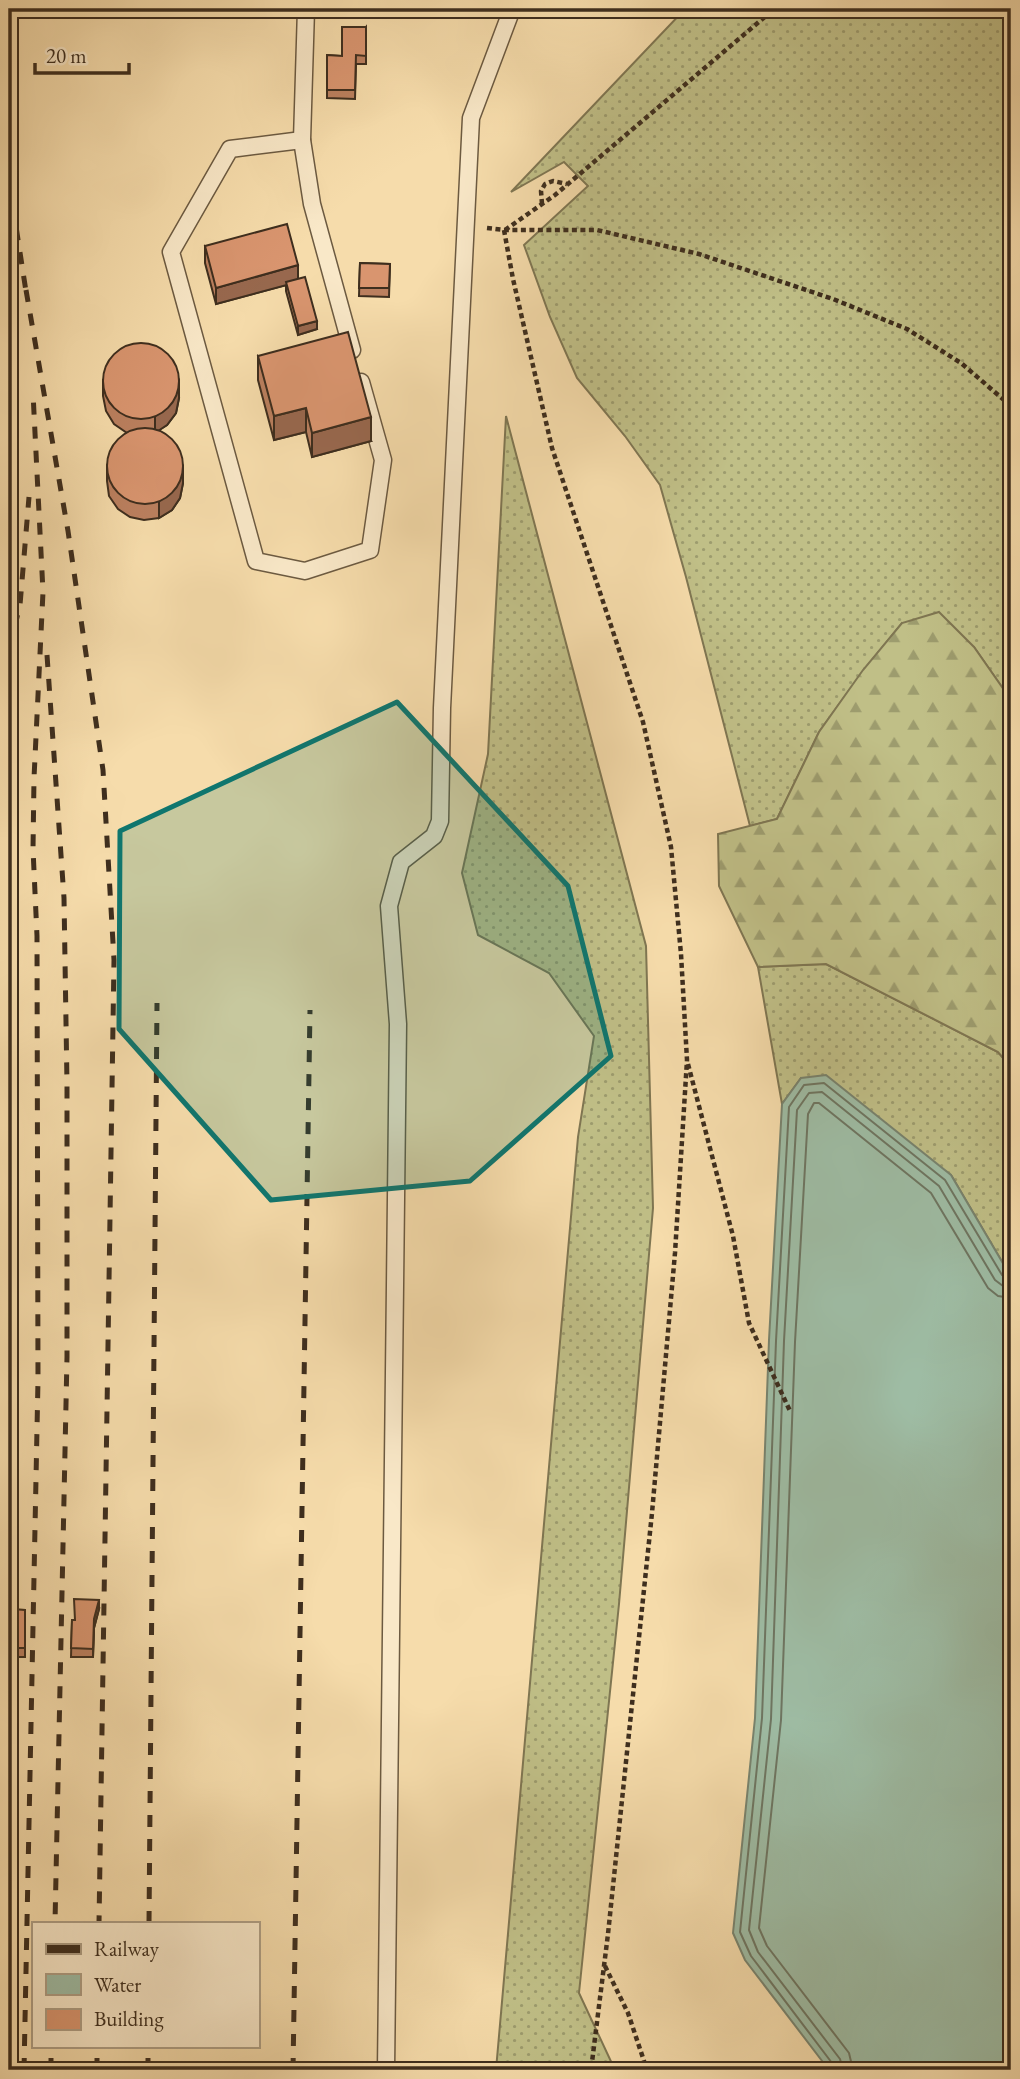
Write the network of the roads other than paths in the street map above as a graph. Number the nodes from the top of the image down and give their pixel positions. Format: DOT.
graph roads {
  1 [pos="306,9"];
  2 [pos="512,9"];
  3 [pos="302,140"];
  4 [pos="386,2070"];
  1 -- 3 [label="lane"];
  2 -- 4 [label="lane"];
  3 -- 3 [label="lane"];
}
